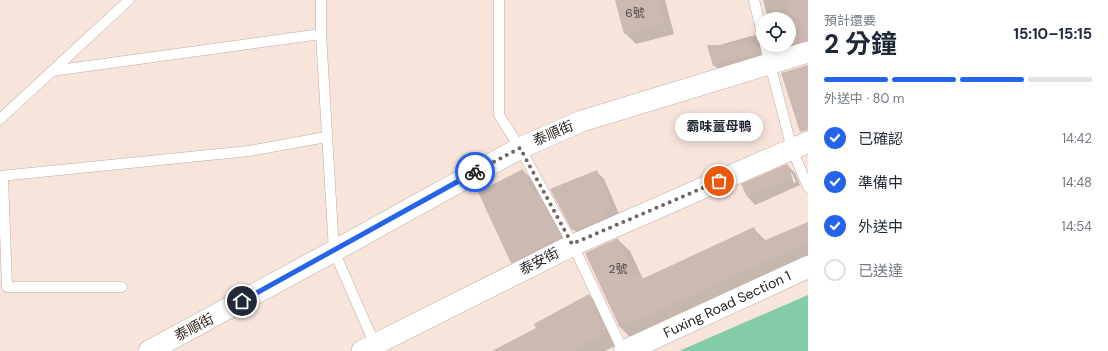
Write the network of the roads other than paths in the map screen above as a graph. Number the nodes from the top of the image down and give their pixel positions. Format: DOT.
graph roads {
  1 [pos="129,0"];
  2 [pos="321,0"];
  3 [pos="499,0"];
  4 [pos="754,0"];
  5 [pos="757,12"];
  6 [pos="321,34"];
  7 [pos="808,52"];
  8 [pos="767,55"];
  9 [pos="52,71"];
  10 [pos="0,119"];
  11 [pos="326,136"];
  12 [pos="800,146"];
  13 [pos="520,148"];
  14 [pos="2,176"];
  15 [pos="808,187"];
  16 [pos="572,244"];
  17 [pos="334,251"];
  18 [pos="808,267"];
  19 [pos="122,287"];
  20 [pos="372,349"];
  21 [pos="149,351"];
  22 [pos="624,351"];
  1 -- 9 [label="lane"];
  2 -- 6 [label="lane"];
  3 -- 13 [label="lane"];
  4 -- 5 [label="lane"];
  6 -- 9 [label="lane"];
  6 -- 11 [label="lane"];
  7 -- 8 [label="street, 泰順街"];
  8 -- 12 [label="lane"];
  8 -- 13 [label="street, 泰順街"];
  9 -- 10 [label="lane"];
  11 -- 14 [label="lane"];
  11 -- 17 [label="lane"];
  12 -- 15 [label="lane"];
  12 -- 16 [label="street, 泰安街"];
  13 -- 16 [label="lane"];
  13 -- 17 [label="street, 泰順街"];
  14 -- 19 [label="lane"];
  16 -- 20 [label="street, 泰安街"];
  16 -- 22 [label="lane"];
  17 -- 20 [label="lane"];
  17 -- 21 [label="street, 泰順街"];
  18 -- 22 [label="street, Fuxing Road Section 1"];
}
